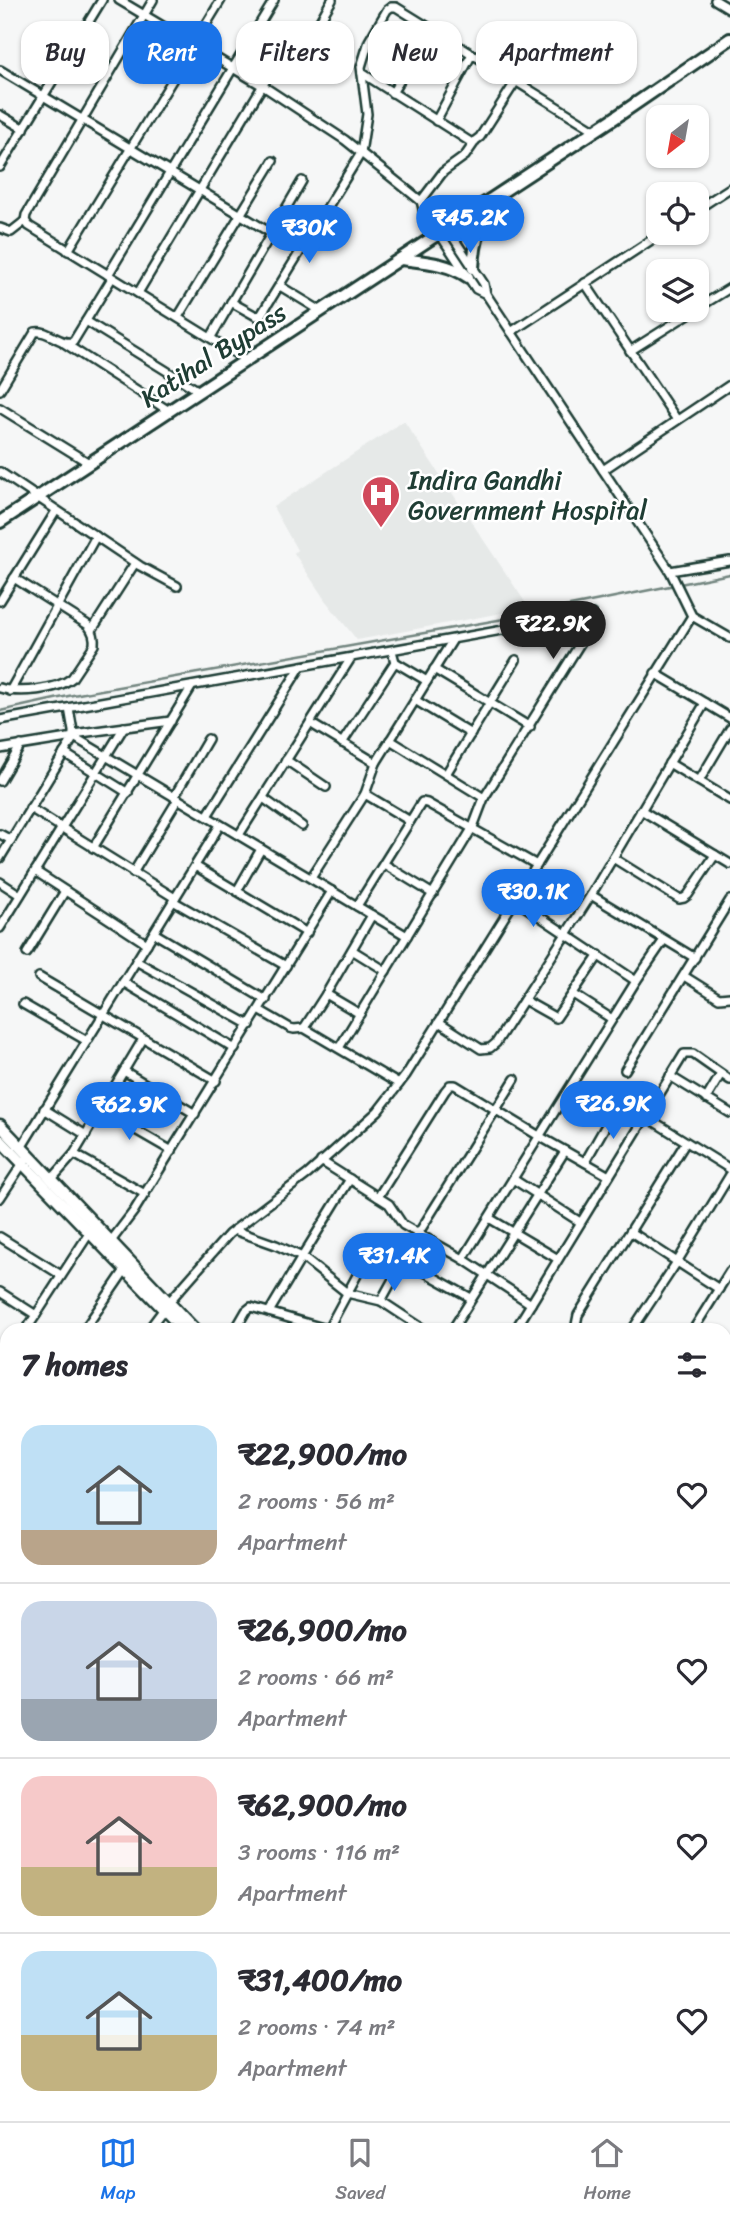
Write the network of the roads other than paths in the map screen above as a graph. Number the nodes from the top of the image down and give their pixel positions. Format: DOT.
graph roads {
  1 [pos="102,0"];
  2 [pos="119,0"];
  3 [pos="153,0"];
  4 [pos="222,0"];
  5 [pos="274,0"];
  6 [pos="332,0"];
  7 [pos="715,0"];
  8 [pos="730,9"];
  9 [pos="144,15"];
  10 [pos="154,21"];
  11 [pos="209,21"];
  12 [pos="381,21"];
  13 [pos="419,21"];
  14 [pos="730,39"];
  15 [pos="368,44"];
  16 [pos="462,48"];
  17 [pos="472,54"];
  18 [pos="476,56"];
  19 [pos="222,62"];
  20 [pos="232,68"];
  21 [pos="0,69"];
  22 [pos="362,74"];
  23 [pos="170,84"];
  24 [pos="398,84"];
  25 [pos="514,84"];
  26 [pos="521,84"];
  27 [pos="262,86"];
  28 [pos="392,93"];
  29 [pos="43,96"];
  30 [pos="0,115"];
  31 [pos="82,119"];
  32 [pos="436,121"];
  33 [pos="24,129"];
  34 [pos="596,131"];
  35 [pos="474,143"];
  36 [pos="131,149"];
  37 [pos="361,153"];
  38 [pos="273,161"];
  39 [pos="0,167"];
  40 [pos="170,172"];
  41 [pos="302,181"];
  42 [pos="730,188"];
  43 [pos="199,189"];
  44 [pos="490,200"];
  45 [pos="421,201"];
  46 [pos="709,202"];
  47 [pos="241,214"];
  48 [pos="25,221"];
  49 [pos="0,228"];
  50 [pos="271,233"];
  51 [pos="440,233"];
  52 [pos="646,243"];
  53 [pos="68,251"];
  54 [pos="400,259"];
  55 [pos="470,272"];
  56 [pos="110,277"];
  57 [pos="585,283"];
  58 [pos="280,286"];
  59 [pos="730,288"];
  60 [pos="138,293"];
  61 [pos="709,301"];
  62 [pos="231,302"];
  63 [pos="321,312"];
  64 [pos="178,317"];
  65 [pos="86,321"];
  66 [pos="676,322"];
  67 [pos="511,332"];
  68 [pos="211,337"];
  69 [pos="64,343"];
  70 [pos="630,351"];
  71 [pos="246,360"];
  72 [pos="730,386"];
  73 [pos="0,390"];
  74 [pos="199,391"];
  75 [pos="0,408"];
  76 [pos="169,411"];
  77 [pos="677,420"];
  78 [pos="89,463"];
  79 [pos="603,470"];
  80 [pos="0,472"];
  81 [pos="37,497"];
  82 [pos="56,511"];
  83 [pos="0,522"];
  84 [pos="96,536"];
  85 [pos="730,561"];
  86 [pos="135,563"];
  87 [pos="671,574"];
  88 [pos="14,578"];
  89 [pos="177,586"];
  90 [pos="0,601"];
  91 [pos="56,605"];
  92 [pos="692,616"];
  93 [pos="92,630"];
  94 [pos="730,638"];
  95 [pos="452,641"];
  96 [pos="392,651"];
  97 [pos="351,658"];
  98 [pos="516,660"];
  99 [pos="396,662"];
  100 [pos="301,666"];
  101 [pos="434,670"];
  102 [pos="655,673"];
  103 [pos="427,681"];
  104 [pos="192,686"];
  105 [pos="0,688"];
  106 [pos="10,691"];
  107 [pos="415,700"];
  108 [pos="490,703"];
  109 [pos="705,703"];
  110 [pos="69,708"];
  111 [pos="730,718"];
  112 [pos="0,720"];
  113 [pos="171,721"];
  114 [pos="310,723"];
  115 [pos="124,727"];
  116 [pos="530,727"];
  117 [pos="730,729"];
  118 [pos="471,734"];
  119 [pos="73,735"];
  120 [pos="208,739"];
  121 [pos="390,740"];
  122 [pos="342,743"];
  123 [pos="21,745"];
  124 [pos="0,749"];
  125 [pos="64,753"];
  126 [pos="106,756"];
  127 [pos="286,760"];
  128 [pos="376,763"];
  129 [pos="669,763"];
  130 [pos="96,772"];
  131 [pos="446,774"];
  132 [pos="139,776"];
  133 [pos="0,781"];
  134 [pos="699,781"];
  135 [pos="326,787"];
  136 [pos="128,793"];
  137 [pos="365,794"];
  138 [pos="176,798"];
  139 [pos="262,798"];
  140 [pos="484,798"];
  141 [pos="730,800"];
  142 [pos="30,808"];
  143 [pos="641,810"];
  144 [pos="207,817"];
  145 [pos="411,821"];
  146 [pos="220,825"];
  147 [pos="302,826"];
  148 [pos="473,827"];
  149 [pos="61,828"];
  150 [pos="0,834"];
  151 [pos="239,835"];
  152 [pos="11,840"];
  153 [pos="93,848"];
  154 [pos="261,849"];
  155 [pos="715,855"];
  156 [pos="0,858"];
  157 [pos="613,858"];
  158 [pos="384,864"];
  159 [pos="537,864"];
  160 [pos="730,864"];
  161 [pos="195,866"];
  162 [pos="35,871"];
  163 [pos="133,873"];
  164 [pos="311,878"];
  165 [pos="0,882"];
  166 [pos="65,891"];
  167 [pos="237,891"];
  168 [pos="332,891"];
  169 [pos="433,894"];
  170 [pos="20,895"];
  171 [pos="591,895"];
  172 [pos="174,900"];
  173 [pos="515,900"];
  174 [pos="730,900"];
  175 [pos="357,906"];
  176 [pos="372,915"];
  177 [pos="0,928"];
  178 [pos="154,933"];
  179 [pos="307,933"];
  180 [pos="567,933"];
  181 [pos="407,936"];
  182 [pos="664,940"];
  183 [pos="147,944"];
  184 [pos="352,950"];
  185 [pos="27,953"];
  186 [pos="599,955"];
  187 [pos="695,958"];
  188 [pos="136,961"];
  189 [pos="286,966"];
  190 [pos="386,971"];
  191 [pos="684,976"];
  192 [pos="39,977"];
  193 [pos="636,981"];
  194 [pos="123,982"];
  195 [pos="326,994"];
  196 [pos="573,994"];
  197 [pos="730,997"];
  198 [pos="266,1000"];
  199 [pos="524,1000"];
  200 [pos="23,1004"];
  201 [pos="259,1010"];
  202 [pos="360,1014"];
  203 [pos="103,1016"];
  204 [pos="612,1019"];
  205 [pos="439,1022"];
  206 [pos="250,1025"];
  207 [pos="304,1028"];
  208 [pos="143,1039"];
  209 [pos="87,1041"];
  210 [pos="339,1048"];
  211 [pos="235,1049"];
  212 [pos="625,1070"];
  213 [pos="124,1071"];
  214 [pos="721,1074"];
  215 [pos="670,1076"];
  216 [pos="515,1079"];
  217 [pos="730,1080"];
  218 [pos="216,1081"];
  219 [pos="399,1084"];
  220 [pos="706,1098"];
  221 [pos="44,1109"];
  222 [pos="101,1110"];
  223 [pos="497,1111"];
  224 [pos="730,1113"];
  225 [pos="195,1114"];
  226 [pos="645,1116"];
  227 [pos="0,1125"];
  228 [pos="86,1135"];
  229 [pos="539,1136"];
  230 [pos="0,1140"];
  231 [pos="686,1142"];
  232 [pos="172,1150"];
  233 [pos="565,1151"];
  234 [pos="74,1154"];
  235 [pos="24,1156"];
  236 [pos="321,1161"];
  237 [pos="585,1162"];
  238 [pos="730,1169"];
  239 [pos="609,1175"];
  240 [pos="730,1175"];
  241 [pos="513,1179"];
  242 [pos="350,1180"];
  243 [pos="51,1181"];
  244 [pos="145,1194"];
  245 [pos="537,1195"];
  246 [pos="379,1197"];
  247 [pos="0,1198"];
  248 [pos="489,1218"];
  249 [pos="580,1222"];
  250 [pos="234,1230"];
  251 [pos="90,1232"];
  252 [pos="513,1232"];
  253 [pos="631,1232"];
  254 [pos="418,1234"];
  255 [pos="0,1237"];
  256 [pos="376,1240"];
  257 [pos="108,1245"];
  258 [pos="302,1257"];
  259 [pos="463,1259"];
  260 [pos="558,1259"];
  261 [pos="403,1260"];
  262 [pos="677,1262"];
  263 [pos="125,1270"];
  264 [pos="730,1271"];
  265 [pos="61,1275"];
  266 [pos="487,1275"];
  267 [pos="719,1289"];
  268 [pos="347,1293"];
  269 [pos="1,1295"];
  270 [pos="471,1298"];
  271 [pos="381,1301"];
  272 [pos="531,1304"];
  273 [pos="166,1306"];
  274 [pos="269,1312"];
  275 [pos="36,1315"];
  276 [pos="31,1323"];
  277 [pos="89,1323"];
  278 [pos="153,1323"];
  279 [pos="179,1323"];
  280 [pos="187,1323"];
  281 [pos="239,1323"];
  282 [pos="308,1323"];
  283 [pos="332,1323"];
  284 [pos="414,1323"];
  285 [pos="456,1323"];
  286 [pos="519,1323"];
  287 [pos="576,1323"];
  288 [pos="637,1323"];
  289 [pos="697,1323"];
  1 -- 29 [label="street"];
  2 -- 9 [label="street"];
  3 -- 9 [label="street"];
  4 -- 11 [label="street"];
  5 -- 20 [label="street"];
  6 -- 27 [label="street"];
  7 -- 8 [label="street"];
  9 -- 10 [label="street"];
  9 -- 31 [label="street"];
  12 -- 13 [label="street"];
  14 -- 34 [label="main road, Katihal Bypass"];
  15 -- 22 [label="street"];
  16 -- 17 [label="street"];
  17 -- 18 [label="street"];
  17 -- 32 [label="street"];
  19 -- 20 [label="street"];
  20 -- 27 [label="street"];
  20 -- 40 [label="street"];
  21 -- 29 [label="street"];
  22 -- 28 [label="street"];
  22 -- 37 [label="street"];
  23 -- 36 [label="street"];
  24 -- 28 [label="street"];
  25 -- 35 [label="street"];
  26 -- 34 [label="street"];
  27 -- 37 [label="street"];
  27 -- 43 [label="street"];
  28 -- 32 [label="street"];
  29 -- 31 [label="street"];
  29 -- 33 [label="street"];
  30 -- 33 [label="street"];
  31 -- 36 [label="street"];
  31 -- 48 [label="street"];
  32 -- 35 [label="street"];
  33 -- 39 [label="street"];
  34 -- 44 [label="main road, Katihal Bypass"];
  35 -- 45 [label="street"];
  36 -- 40 [label="street"];
  36 -- 53 [label="street"];
  37 -- 45 [label="street"];
  37 -- 58 [label="street"];
  38 -- 47 [label="street"];
  40 -- 43 [label="street"];
  40 -- 56 [label="street"];
  41 -- 50 [label="street"];
  42 -- 46 [label="street"];
  43 -- 47 [label="street"];
  43 -- 60 [label="street"];
  44 -- 51 [label="main road, Katihal Bypass"];
  44 -- 55 [label="main road"];
  45 -- 51 [label="street"];
  47 -- 50 [label="street"];
  47 -- 64 [label="street"];
  48 -- 49 [label="street"];
  48 -- 53 [label="street"];
  50 -- 62 [label="street"];
  51 -- 54 [label="main road, Katihal Bypass"];
  51 -- 55 [label="street"];
  52 -- 57 [label="street"];
  53 -- 56 [label="street"];
  54 -- 55 [label="main road"];
  54 -- 63 [label="main road, Katihal Bypass"];
  55 -- 67 [label="street"];
  56 -- 60 [label="street"];
  56 -- 65 [label="street"];
  57 -- 67 [label="street"];
  57 -- 70 [label="street"];
  58 -- 62 [label="street"];
  58 -- 63 [label="street"];
  59 -- 61 [label="street"];
  60 -- 64 [label="street"];
  62 -- 68 [label="street"];
  63 -- 71 [label="main road, Katihal Bypass"];
  64 -- 68 [label="street"];
  65 -- 69 [label="street"];
  65 -- 74 [label="street"];
  66 -- 70 [label="street"];
  67 -- 79 [label="street"];
  68 -- 71 [label="street"];
  69 -- 73 [label="street"];
  69 -- 76 [label="street"];
  70 -- 77 [label="street"];
  71 -- 74 [label="main road, Katihal Bypass"];
  72 -- 77 [label="street"];
  74 -- 76 [label="main road, Katihal Bypass"];
  75 -- 78 [label="street"];
  76 -- 78 [label="main road, Katihal Bypass"];
  77 -- 79 [label="street"];
  78 -- 81 [label="main road, Katihal Bypass"];
  79 -- 87 [label="street"];
  80 -- 81 [label="street"];
  81 -- 82 [label="street"];
  81 -- 83 [label="main road, Katihal Bypass"];
  82 -- 84 [label="street"];
  82 -- 88 [label="street"];
  84 -- 86 [label="street"];
  84 -- 91 [label="street"];
  85 -- 87 [label="street"];
  86 -- 89 [label="street"];
  86 -- 93 [label="street"];
  87 -- 92 [label="street"];
  88 -- 90 [label="street"];
  88 -- 91 [label="street"];
  91 -- 93 [label="street"];
  91 -- 106 [label="street"];
  92 -- 94 [label="street"];
  92 -- 102 [label="street"];
  93 -- 106 [label="street"];
  95 -- 96 [label="street"];
  95 -- 101 [label="street"];
  95 -- 116 [label="street"];
  96 -- 97 [label="street"];
  96 -- 99 [label="street"];
  97 -- 100 [label="street"];
  97 -- 114 [label="street"];
  98 -- 108 [label="street"];
  99 -- 103 [label="street"];
  99 -- 122 [label="street"];
  100 -- 104 [label="street"];
  100 -- 144 [label="street"];
  101 -- 103 [label="street"];
  101 -- 108 [label="street"];
  102 -- 109 [label="street"];
  102 -- 159 [label="street"];
  103 -- 107 [label="street"];
  104 -- 110 [label="street"];
  104 -- 113 [label="street"];
  105 -- 106 [label="street"];
  107 -- 118 [label="street"];
  107 -- 121 [label="street"];
  108 -- 116 [label="street"];
  108 -- 118 [label="street"];
  109 -- 111 [label="street"];
  109 -- 129 [label="street"];
  110 -- 112 [label="street"];
  110 -- 119 [label="street"];
  113 -- 115 [label="street"];
  113 -- 132 [label="street"];
  114 -- 122 [label="street"];
  114 -- 127 [label="street"];
  115 -- 119 [label="street"];
  115 -- 126 [label="street"];
  116 -- 140 [label="street"];
  117 -- 134 [label="street"];
  118 -- 131 [label="street"];
  119 -- 123 [label="street"];
  119 -- 125 [label="street"];
  119 -- 126 [label="street"];
  120 -- 138 [label="street"];
  121 -- 128 [label="street"];
  121 -- 131 [label="street"];
  122 -- 128 [label="street"];
  123 -- 124 [label="street"];
  123 -- 133 [label="street"];
  125 -- 130 [label="street"];
  125 -- 142 [label="street"];
  126 -- 130 [label="street"];
  126 -- 132 [label="street"];
  127 -- 135 [label="street"];
  127 -- 139 [label="street"];
  128 -- 137 [label="street"];
  129 -- 134 [label="street"];
  129 -- 143 [label="street"];
  130 -- 136 [label="street"];
  130 -- 149 [label="street"];
  131 -- 140 [label="street"];
  132 -- 136 [label="street"];
  132 -- 138 [label="street"];
  134 -- 141 [label="street"];
  136 -- 153 [label="street"];
  137 -- 145 [label="street"];
  137 -- 164 [label="street"];
  138 -- 144 [label="street"];
  138 -- 163 [label="street"];
  139 -- 147 [label="street"];
  139 -- 151 [label="street"];
  140 -- 148 [label="street"];
  142 -- 149 [label="street"];
  142 -- 152 [label="street"];
  143 -- 155 [label="street"];
  143 -- 157 [label="street"];
  144 -- 146 [label="street"];
  145 -- 148 [label="street"];
  145 -- 158 [label="street"];
  146 -- 151 [label="street"];
  146 -- 161 [label="street"];
  148 -- 159 [label="street"];
  148 -- 169 [label="street"];
  149 -- 153 [label="street"];
  149 -- 162 [label="street"];
  150 -- 152 [label="street"];
  151 -- 154 [label="street"];
  152 -- 156 [label="street"];
  153 -- 163 [label="street"];
  154 -- 164 [label="street"];
  154 -- 167 [label="street"];
  155 -- 157 [label="street"];
  155 -- 160 [label="street"];
  157 -- 171 [label="street"];
  158 -- 169 [label="street"];
  158 -- 175 [label="street"];
  159 -- 173 [label="street"];
  161 -- 167 [label="street"];
  161 -- 172 [label="street"];
  162 -- 166 [label="street"];
  162 -- 170 [label="street"];
  163 -- 172 [label="street"];
  164 -- 168 [label="street"];
  165 -- 170 [label="street"];
  166 -- 183 [label="street"];
  166 -- 185 [label="street"];
  167 -- 179 [label="street"];
  168 -- 175 [label="street"];
  168 -- 179 [label="street"];
  169 -- 181 [label="street"];
  170 -- 177 [label="street"];
  171 -- 180 [label="street"];
  171 -- 182 [label="street"];
  172 -- 178 [label="street"];
  172 -- 189 [label="street"];
  173 -- 180 [label="street"];
  173 -- 205 [label="street"];
  174 -- 187 [label="street"];
  175 -- 176 [label="street"];
  176 -- 181 [label="street"];
  176 -- 184 [label="street"];
  178 -- 183 [label="street"];
  178 -- 198 [label="street"];
  179 -- 189 [label="street"];
  180 -- 186 [label="street"];
  180 -- 199 [label="street"];
  181 -- 190 [label="street"];
  182 -- 187 [label="street"];
  182 -- 193 [label="street"];
  183 -- 188 [label="street"];
  184 -- 190 [label="street"];
  184 -- 195 [label="street"];
  186 -- 193 [label="street"];
  186 -- 196 [label="street"];
  187 -- 191 [label="street"];
  188 -- 194 [label="street"];
  188 -- 206 [label="street"];
  189 -- 198 [label="street"];
  190 -- 202 [label="street"];
  191 -- 197 [label="street"];
  191 -- 212 [label="street"];
  192 -- 203 [label="street"];
  193 -- 204 [label="street"];
  194 -- 203 [label="street"];
  194 -- 211 [label="street"];
  195 -- 202 [label="street"];
  195 -- 207 [label="street"];
  196 -- 199 [label="street"];
  196 -- 204 [label="street"];
  198 -- 201 [label="street"];
  199 -- 205 [label="street"];
  200 -- 209 [label="street"];
  201 -- 206 [label="street"];
  201 -- 207 [label="street"];
  202 -- 210 [label="street"];
  203 -- 208 [label="street"];
  203 -- 209 [label="street"];
  204 -- 229 [label="street"];
  205 -- 219 [label="street"];
  206 -- 211 [label="street"];
  207 -- 210 [label="street"];
  208 -- 213 [label="street"];
  208 -- 218 [label="street"];
  209 -- 221 [label="street"];
  210 -- 219 [label="street"];
  211 -- 218 [label="street"];
  213 -- 222 [label="street"];
  213 -- 225 [label="street"];
  214 -- 215 [label="street"];
  214 -- 217 [label="street"];
  214 -- 220 [label="street"];
  215 -- 220 [label="street"];
  215 -- 226 [label="street"];
  216 -- 223 [label="street"];
  218 -- 225 [label="street"];
  219 -- 236 [label="street"];
  220 -- 224 [label="street"];
  221 -- 228 [label="street"];
  221 -- 235 [label="street"];
  222 -- 228 [label="street"];
  222 -- 232 [label="street"];
  223 -- 229 [label="street"];
  223 -- 246 [label="street"];
  223 -- 254 [label="street"];
  225 -- 232 [label="street"];
  226 -- 231 [label="street"];
  226 -- 237 [label="street"];
  226 -- 239 [label="street"];
  227 -- 235 [label="main road"];
  228 -- 234 [label="street"];
  229 -- 233 [label="street"];
  229 -- 241 [label="street"];
  230 -- 235 [label="main road"];
  231 -- 238 [label="street"];
  231 -- 253 [label="street"];
  232 -- 244 [label="street"];
  233 -- 237 [label="street"];
  233 -- 245 [label="street"];
  234 -- 243 [label="street"];
  234 -- 244 [label="street"];
  235 -- 243 [label="main road"];
  235 -- 247 [label="street"];
  235 -- 251 [label="main road"];
  236 -- 242 [label="street"];
  236 -- 250 [label="street"];
  237 -- 239 [label="street"];
  239 -- 249 [label="street"];
  240 -- 262 [label="street"];
  241 -- 245 [label="street"];
  241 -- 248 [label="street"];
  242 -- 246 [label="street"];
  242 -- 258 [label="street"];
  243 -- 257 [label="main road"];
  244 -- 257 [label="street"];
  245 -- 249 [label="street"];
  245 -- 252 [label="street"];
  246 -- 254 [label="street"];
  248 -- 252 [label="street"];
  248 -- 259 [label="street"];
  249 -- 260 [label="street"];
  250 -- 258 [label="street"];
  250 -- 273 [label="street"];
  251 -- 257 [label="main road"];
  251 -- 265 [label="street"];
  252 -- 260 [label="street"];
  252 -- 266 [label="street"];
  253 -- 262 [label="street"];
  253 -- 287 [label="street"];
  254 -- 259 [label="street"];
  254 -- 261 [label="street"];
  255 -- 265 [label="street"];
  256 -- 268 [label="street"];
  257 -- 263 [label="main road"];
  257 -- 273 [label="main road"];
  258 -- 268 [label="street"];
  258 -- 274 [label="street"];
  259 -- 266 [label="street"];
  260 -- 272 [label="street"];
  261 -- 270 [label="street"];
  261 -- 271 [label="street"];
  262 -- 267 [label="street"];
  262 -- 288 [label="street"];
  263 -- 273 [label="main road"];
  263 -- 277 [label="street"];
  264 -- 267 [label="street"];
  265 -- 275 [label="street"];
  266 -- 270 [label="street"];
  266 -- 272 [label="street"];
  267 -- 289 [label="street"];
  268 -- 271 [label="street"];
  268 -- 283 [label="street"];
  269 -- 275 [label="street"];
  270 -- 285 [label="street"];
  271 -- 284 [label="street"];
  272 -- 286 [label="street"];
  273 -- 278 [label="street"];
  273 -- 279 [label="main road"];
  273 -- 280 [label="main road"];
  274 -- 281 [label="street"];
  274 -- 282 [label="street"];
  275 -- 276 [label="street"];
}
